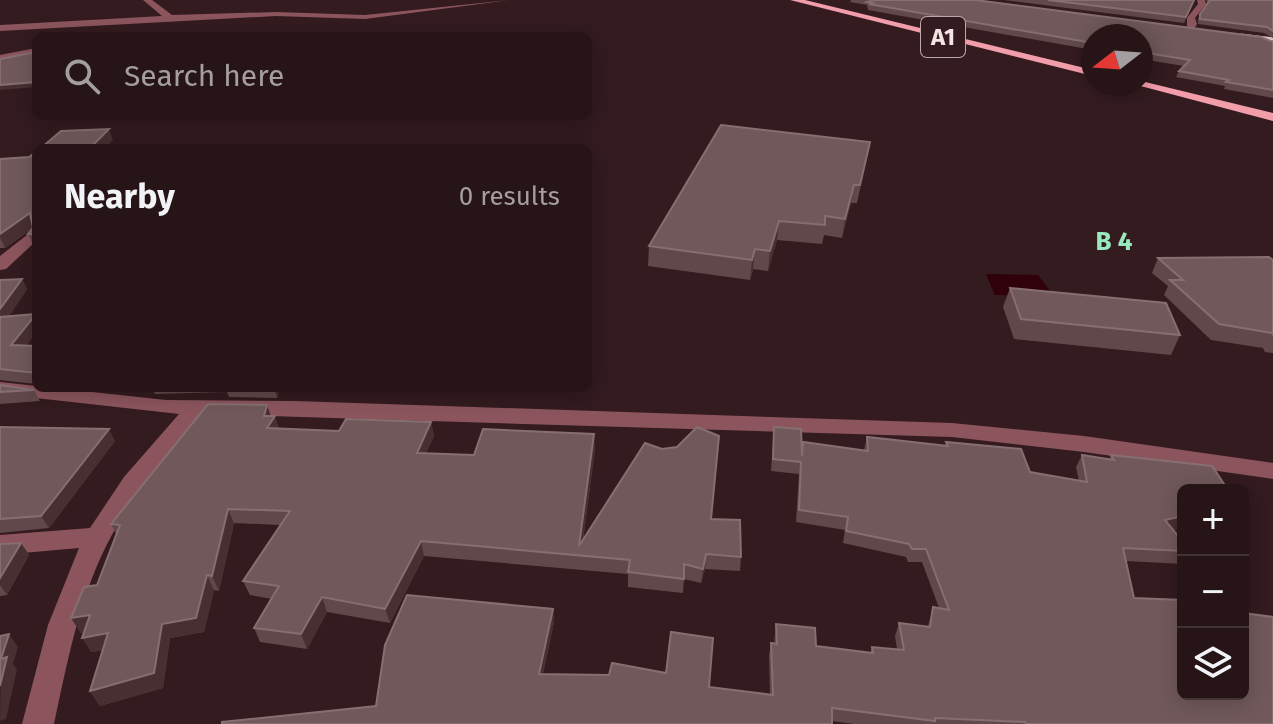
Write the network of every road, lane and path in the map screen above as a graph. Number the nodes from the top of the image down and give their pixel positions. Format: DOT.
graph roads {
  1 [pos="147,0"];
  2 [pos="506,0"];
  3 [pos="794,0"];
  4 [pos="1201,0"];
  5 [pos="170,18"];
  6 [pos="153,21"];
  7 [pos="1175,27"];
  8 [pos="0,28"];
  9 [pos="1190,29"];
  10 [pos="1202,31"];
  11 [pos="111,32"];
  12 [pos="1246,36"];
  13 [pos="1273,42"];
  14 [pos="32,52"];
  15 [pos="0,58"];
  16 [pos="1081,70"];
  17 [pos="1153,87"];
  18 [pos="1273,117"];
  19 [pos="32,237"];
  20 [pos="0,265"];
  21 [pos="0,388"];
  22 [pos="32,391"];
  23 [pos="37,392"];
  24 [pos="195,409"];
  25 [pos="1273,471"];
  26 [pos="98,537"];
  27 [pos="0,545"];
  28 [pos="38,724"];
  1 -- 5 [label="street"];
  2 -- 5 [label="street"];
  3 -- 16 [label="highway, A1"];
  4 -- 9 [label="street"];
  5 -- 6 [label="street"];
  6 -- 8 [label="street"];
  6 -- 11 [label="street"];
  7 -- 9 [label="street"];
  9 -- 10 [label="street"];
  12 -- 13 [label="street"];
  14 -- 15 [label="street"];
  17 -- 18 [label="highway"];
  19 -- 20 [label="street"];
  21 -- 22 [label="street"];
  23 -- 24 [label="street"];
  24 -- 25 [label="street"];
  24 -- 26 [label="street"];
  26 -- 27 [label="street"];
  26 -- 28 [label="street"];
}
